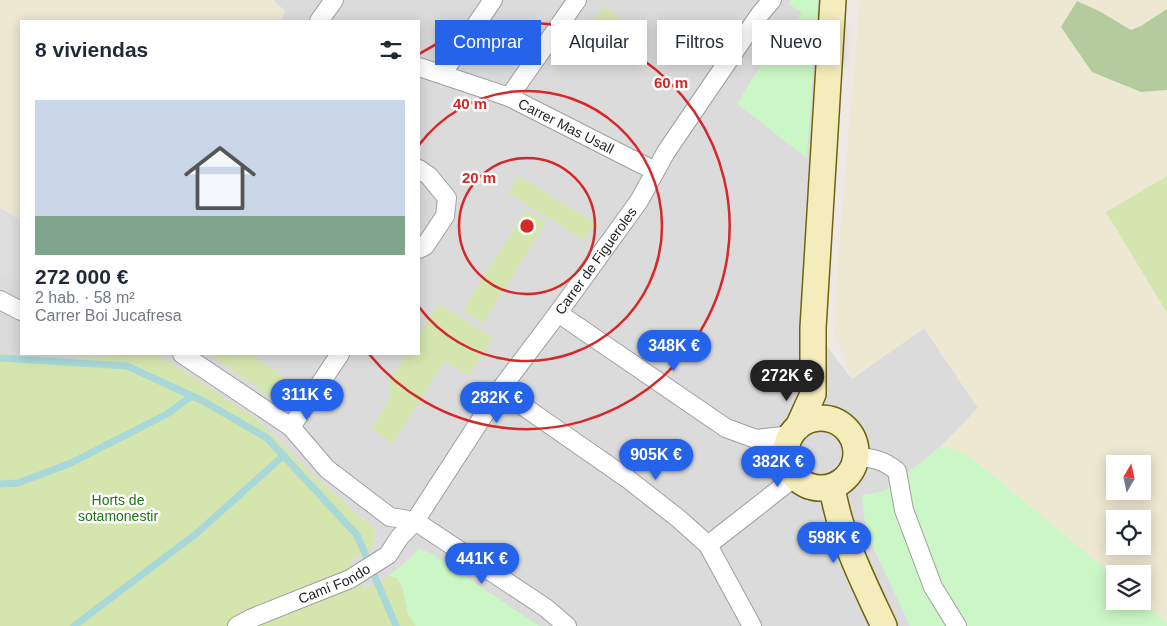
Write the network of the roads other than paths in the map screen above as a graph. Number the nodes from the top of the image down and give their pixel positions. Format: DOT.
graph roads {
  1 [pos="334,0"];
  2 [pos="493,0"];
  3 [pos="577,0"];
  4 [pos="772,0"];
  5 [pos="833,0"];
  6 [pos="320,20"];
  7 [pos="420,67"];
  8 [pos="442,74"];
  9 [pos="509,97"];
  10 [pos="420,169"];
  11 [pos="655,171"];
  12 [pos="420,248"];
  13 [pos="0,300"];
  14 [pos="20,310"];
  15 [pos="558,313"];
  16 [pos="183,355"];
  17 [pos="339,355"];
  18 [pos="500,390"];
  19 [pos="812,394"];
  20 [pos="833,420"];
  21 [pos="291,427"];
  22 [pos="794,431"];
  23 [pos="856,457"];
  24 [pos="795,477"];
  25 [pos="832,487"];
  26 [pos="415,521"];
  27 [pos="708,545"];
  28 [pos="238,626"];
  29 [pos="567,626"];
  30 [pos="752,626"];
  31 [pos="884,626"];
  32 [pos="957,626"];
  1 -- 6 [label="street"];
  2 -- 8 [label="street"];
  3 -- 9 [label="street"];
  4 -- 11 [label="street, Carrer de Figueroles"];
  5 -- 19 [label="street"];
  7 -- 8 [label="street, Carrer Mas Usall"];
  8 -- 9 [label="street, Carrer Mas Usall"];
  9 -- 11 [label="street, Carrer Mas Usall"];
  10 -- 12 [label="street"];
  11 -- 15 [label="street, Carrer de Figueroles"];
  13 -- 14 [label="street"];
  15 -- 18 [label="street, Carrer de Figueroles"];
  15 -- 22 [label="street"];
  16 -- 21 [label="street"];
  17 -- 21 [label="street"];
  18 -- 26 [label="street, Carrer de Figueroles"];
  18 -- 27 [label="street"];
  19 -- 20 [label="street"];
  19 -- 22 [label="street"];
  20 -- 22 [label="street"];
  20 -- 23 [label="street"];
  21 -- 26 [label="street"];
  22 -- 24 [label="street"];
  23 -- 25 [label="street"];
  23 -- 32 [label="street"];
  24 -- 25 [label="street"];
  24 -- 27 [label="street"];
  25 -- 31 [label="street"];
  26 -- 28 [label="street, Camí Fondo"];
  26 -- 29 [label="street"];
  27 -- 30 [label="street"];
}
